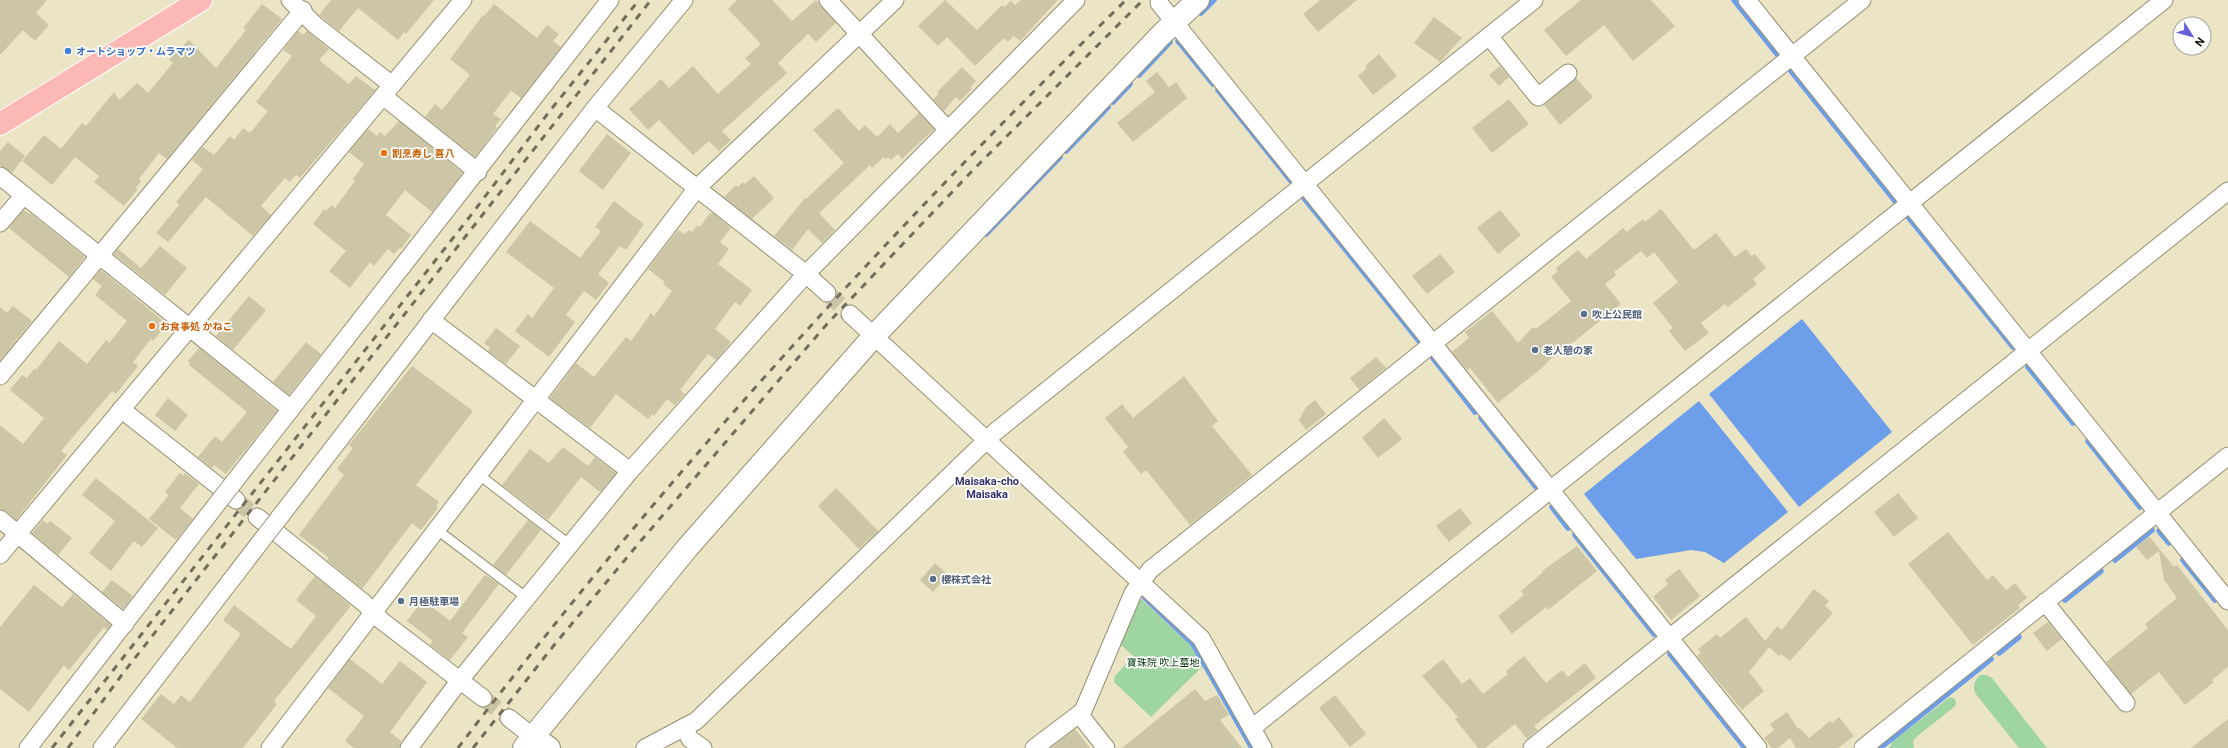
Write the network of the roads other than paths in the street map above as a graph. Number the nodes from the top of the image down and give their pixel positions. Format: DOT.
graph roads {
  1 [pos="201,0"];
  2 [pos="463,0"];
  3 [pos="610,0"];
  4 [pos="684,0"];
  5 [pos="828,0"];
  6 [pos="895,0"];
  7 [pos="1076,0"];
  8 [pos="1198,0"];
  9 [pos="1534,0"];
  10 [pos="1747,0"];
  11 [pos="1862,0"];
  12 [pos="2164,0"];
  13 [pos="1159,3"];
  14 [pos="297,5"];
  15 [pos="1175,21"];
  16 [pos="859,34"];
  17 [pos="1490,36"];
  18 [pos="1792,56"];
  19 [pos="1568,73"];
  20 [pos="387,91"];
  21 [pos="595,108"];
  22 [pos="0,124"];
  23 [pos="948,130"];
  24 [pos="478,172"];
  25 [pos="0,176"];
  26 [pos="1305,183"];
  27 [pos="697,188"];
  28 [pos="2228,191"];
  29 [pos="24,195"];
  30 [pos="1910,204"];
  31 [pos="0,223"];
  32 [pos="100,256"];
  33 [pos="806,274"];
  34 [pos="827,292"];
  35 [pos="850,314"];
  36 [pos="431,320"];
  37 [pos="190,328"];
  38 [pos="874,336"];
  39 [pos="1433,343"];
  40 [pos="2028,351"];
  41 [pos="0,376"];
  42 [pos="535,399"];
  43 [pos="122,409"];
  44 [pos="291,409"];
  45 [pos="987,440"];
  46 [pos="2228,456"];
  47 [pos="630,471"];
  48 [pos="478,474"];
  49 [pos="1551,490"];
  50 [pos="228,500"];
  51 [pos="2157,512"];
  52 [pos="257,517"];
  53 [pos="0,519"];
  54 [pos="436,529"];
  55 [pos="18,534"];
  56 [pos="570,545"];
  57 [pos="0,555"];
  58 [pos="1141,582"];
  59 [pos="527,598"];
  60 [pos="2228,601"];
  61 [pos="2045,602"];
  62 [pos="374,612"];
  63 [pos="125,624"];
  64 [pos="1670,638"];
  65 [pos="460,680"];
  66 [pos="483,698"];
  67 [pos="2126,703"];
  68 [pos="1079,714"];
  69 [pos="509,718"];
  70 [pos="684,727"];
  71 [pos="1252,728"];
  72 [pos="535,744"];
  73 [pos="28,748"];
  74 [pos="102,748"];
  75 [pos="270,748"];
  76 [pos="408,748"];
  77 [pos="645,748"];
  78 [pos="703,748"];
  79 [pos="1034,748"];
  80 [pos="1106,748"];
  81 [pos="1263,748"];
  82 [pos="1532,748"];
  83 [pos="1758,748"];
  84 [pos="1864,748"];
  1 -- 22 [label="highway"];
  2 -- 20 [label="street"];
  3 -- 24 [label="street"];
  4 -- 21 [label="street"];
  5 -- 16 [label="street"];
  6 -- 16 [label="street"];
  7 -- 23 [label="street"];
  8 -- 15 [label="street"];
  9 -- 17 [label="street"];
  10 -- 18 [label="street"];
  11 -- 18 [label="street"];
  12 -- 30 [label="street"];
  13 -- 15 [label="street"];
  14 -- 20 [label="street"];
  14 -- 32 [label="street"];
  15 -- 26 [label="street"];
  15 -- 38 [label="street"];
  16 -- 23 [label="street"];
  16 -- 27 [label="street"];
  17 -- 19 [label="street"];
  17 -- 26 [label="street"];
  18 -- 30 [label="street"];
  18 -- 39 [label="street"];
  20 -- 24 [label="street"];
  20 -- 37 [label="street"];
  21 -- 27 [label="street"];
  21 -- 36 [label="street"];
  23 -- 33 [label="street"];
  24 -- 44 [label="street"];
  25 -- 29 [label="street"];
  26 -- 39 [label="street"];
  26 -- 45 [label="street"];
  27 -- 33 [label="street"];
  27 -- 42 [label="street"];
  28 -- 40 [label="street"];
  29 -- 31 [label="street"];
  29 -- 32 [label="street"];
  30 -- 40 [label="street"];
  30 -- 49 [label="street"];
  32 -- 37 [label="street"];
  32 -- 41 [label="street"];
  33 -- 34 [label="street"];
  33 -- 47 [label="street"];
  35 -- 38 [label="street"];
  36 -- 42 [label="street"];
  36 -- 74 [label="street, bridge"];
  37 -- 43 [label="street"];
  37 -- 44 [label="street"];
  38 -- 45 [label="street"];
  38 -- 72 [label="street"];
  39 -- 49 [label="street"];
  39 -- 58 [label="street"];
  40 -- 51 [label="street"];
  40 -- 64 [label="street"];
  42 -- 47 [label="street"];
  42 -- 48 [label="street"];
  43 -- 50 [label="street"];
  43 -- 55 [label="street"];
  44 -- 50 [label="street, bridge"];
  45 -- 58 [label="street"];
  45 -- 70 [label="street"];
  46 -- 51 [label="street"];
  47 -- 56 [label="street"];
  48 -- 54 [label="street"];
  48 -- 56 [label="lane"];
  49 -- 64 [label="street"];
  49 -- 71 [label="street"];
  50 -- 63 [label="street"];
  51 -- 60 [label="street"];
  51 -- 61 [label="street"];
  52 -- 62 [label="street"];
  53 -- 55 [label="street"];
  54 -- 59 [label="lane"];
  54 -- 62 [label="street"];
  55 -- 57 [label="street"];
  55 -- 63 [label="street"];
  56 -- 59 [label="street"];
  58 -- 68 [label="street"];
  58 -- 71 [label="street"];
  59 -- 65 [label="street"];
  61 -- 67 [label="street"];
  61 -- 84 [label="street"];
  62 -- 65 [label="street"];
  62 -- 75 [label="street"];
  63 -- 73 [label="street"];
  64 -- 82 [label="street"];
  64 -- 83 [label="street"];
  65 -- 66 [label="street"];
  65 -- 76 [label="street"];
  68 -- 79 [label="street"];
  68 -- 80 [label="street"];
  69 -- 72 [label="street"];
  70 -- 77 [label="street"];
  70 -- 78 [label="street"];
  71 -- 81 [label="street"];
}
